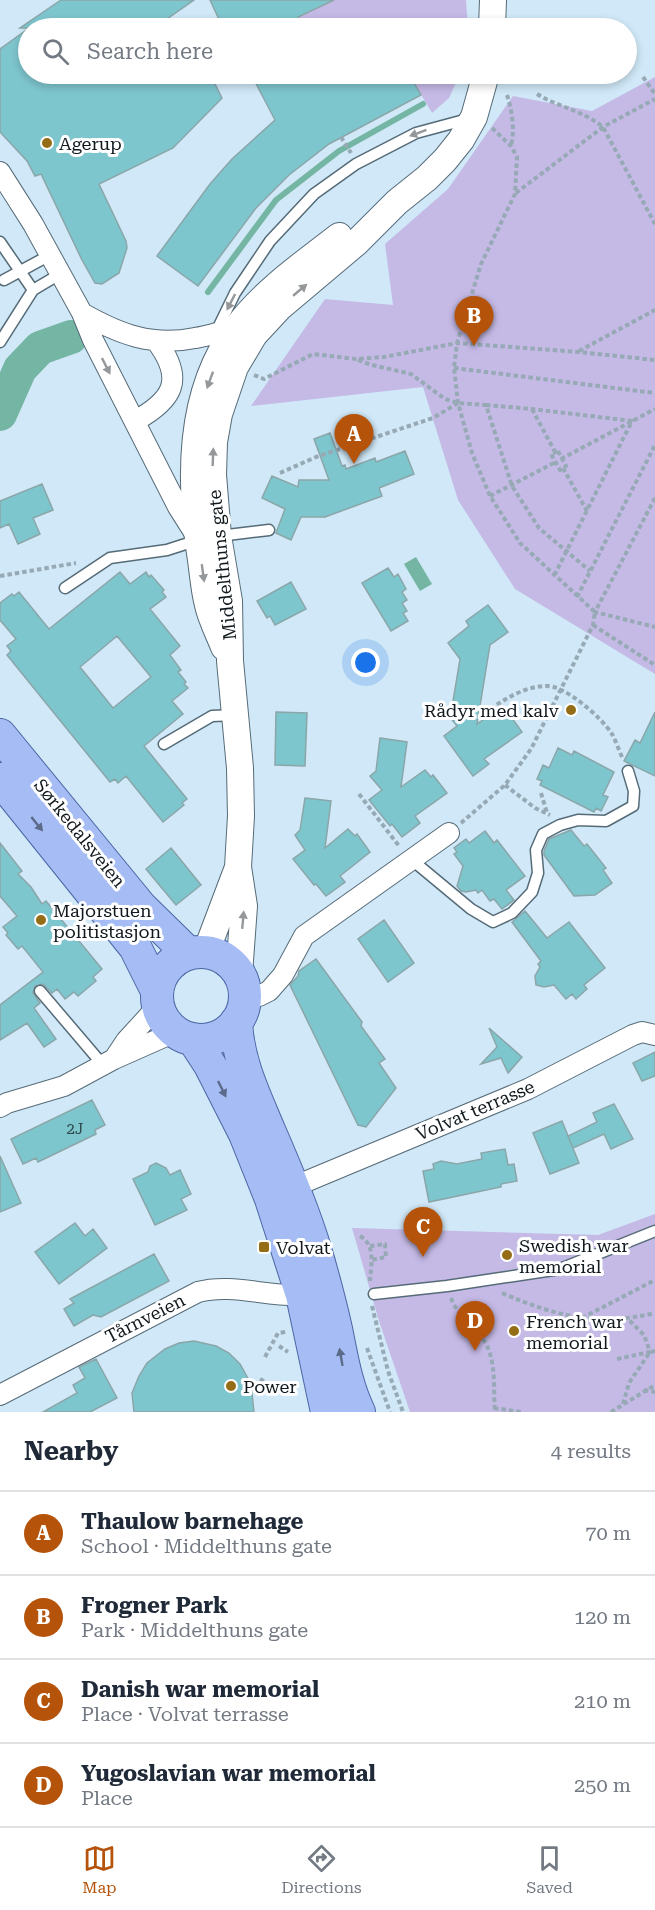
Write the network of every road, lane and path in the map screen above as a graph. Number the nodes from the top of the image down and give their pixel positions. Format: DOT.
graph roads {
  1 [pos="493,0"];
  2 [pos="492,18"];
  3 [pos="643,77"];
  4 [pos="483,84"];
  5 [pos="537,94"];
  6 [pos="655,94"];
  7 [pos="507,95"];
  8 [pos="655,99"];
  9 [pos="474,117"];
  10 [pos="603,127"];
  11 [pos="341,137"];
  12 [pos="511,146"];
  13 [pos="354,159"];
  14 [pos="1,174"];
  15 [pos="515,194"];
  16 [pos="396,202"];
  17 [pos="655,224"];
  18 [pos="0,242"];
  19 [pos="50,255"];
  20 [pos="20,271"];
  21 [pos="60,274"];
  22 [pos="4,280"];
  23 [pos="33,290"];
  24 [pos="655,310"];
  25 [pos="82,313"];
  26 [pos="226,330"];
  27 [pos="0,342"];
  28 [pos="157,342"];
  29 [pos="457,343"];
  30 [pos="579,352"];
  31 [pos="356,359"];
  32 [pos="655,360"];
  33 [pos="454,368"];
  34 [pos="258,376"];
  35 [pos="655,393"];
  36 [pos="458,403"];
  37 [pos="486,405"];
  38 [pos="532,409"];
  39 [pos="655,409"];
  40 [pos="135,421"];
  41 [pos="632,421"];
  42 [pos="655,445"];
  43 [pos="555,452"];
  44 [pos="562,459"];
  45 [pos="556,462"];
  46 [pos="563,468"];
  47 [pos="280,474"];
  48 [pos="512,486"];
  49 [pos="490,496"];
  50 [pos="655,498"];
  51 [pos="588,511"];
  52 [pos="268,530"];
  53 [pos="208,538"];
  54 [pos="567,552"];
  55 [pos="110,558"];
  56 [pos="590,571"];
  57 [pos="0,576"];
  58 [pos="554,576"];
  59 [pos="65,588"];
  60 [pos="577,597"];
  61 [pos="595,612"];
  62 [pos="593,626"];
  63 [pos="655,627"];
  64 [pos="655,665"];
  65 [pos="561,690"];
  66 [pos="236,715"];
  67 [pos="478,717"];
  68 [pos="0,735"];
  69 [pos="164,744"];
  70 [pos="628,771"];
  71 [pos="0,779"];
  72 [pos="505,785"];
  73 [pos="541,793"];
  74 [pos="359,794"];
  75 [pos="547,813"];
  76 [pos="567,824"];
  77 [pos="548,832"];
  78 [pos="449,833"];
  79 [pos="411,861"];
  80 [pos="238,867"];
  81 [pos="197,952"];
  82 [pos="40,991"];
  83 [pos="240,997"];
  84 [pos="157,998"];
  85 [pos="184,1035"];
  86 [pos="655,1035"];
  87 [pos="108,1062"];
  88 [pos="0,1107"];
  89 [pos="293,1187"];
  90 [pos="655,1231"];
  91 [pos="360,1236"];
  92 [pos="370,1246"];
  93 [pos="378,1251"];
  94 [pos="372,1253"];
  95 [pos="371,1260"];
  96 [pos="655,1280"];
  97 [pos="475,1282"];
  98 [pos="447,1286"];
  99 [pos="371,1291"];
  100 [pos="302,1295"];
  101 [pos="655,1313"];
  102 [pos="582,1318"];
  103 [pos="629,1320"];
  104 [pos="293,1330"];
  105 [pos="364,1338"];
  106 [pos="279,1346"];
  107 [pos="652,1351"];
  108 [pos="292,1354"];
  109 [pos="265,1357"];
  110 [pos="617,1359"];
  111 [pos="260,1379"];
  112 [pos="655,1385"];
  113 [pos="644,1390"];
  114 [pos="282,1392"];
  115 [pos="655,1392"];
  116 [pos="0,1395"];
  117 [pos="623,1404"];
  118 [pos="495,1410"];
  119 [pos="327,1412"];
  120 [pos="359,1412"];
  121 [pos="390,1412"];
  122 [pos="403,1412"];
  123 [pos="521,1412"];
  124 [pos="611,1412"];
  1 -- 2 [label="street"];
  3 -- 6 [label="path"];
  4 -- 9 [label="street, Middelthuns gate"];
  5 -- 10 [label="path"];
  7 -- 12 [label="path"];
  8 -- 10 [label="path"];
  9 -- 12 [label="path"];
  9 -- 16 [label="street, Middelthuns gate"];
  9 -- 26 [label="lane, one-way"];
  10 -- 15 [label="path"];
  10 -- 17 [label="path"];
  11 -- 13 [label="path"];
  12 -- 15 [label="path"];
  14 -- 19 [label="street"];
  15 -- 29 [label="path"];
  16 -- 26 [label="street, Middelthuns gate"];
  53 -- 16 [label="street, Middelthuns gate, one-way"];
  18 -- 20 [label="lane"];
  19 -- 20 [label="lane"];
  19 -- 21 [label="street"];
  20 -- 22 [label="lane"];
  20 -- 23 [label="lane"];
  21 -- 23 [label="lane"];
  21 -- 25 [label="street"];
  23 -- 27 [label="lane"];
  24 -- 30 [label="path"];
  25 -- 28 [label="street"];
  25 -- 40 [label="street, one-way"];
  26 -- 28 [label="street"];
  26 -- 53 [label="street, Middelthuns gate, one-way"];
  28 -- 40 [label="street"];
  29 -- 30 [label="path"];
  29 -- 31 [label="path"];
  29 -- 33 [label="path"];
  30 -- 32 [label="path"];
  31 -- 34 [label="path"];
  31 -- 36 [label="path"];
  33 -- 35 [label="path"];
  33 -- 36 [label="path"];
  36 -- 37 [label="path"];
  36 -- 47 [label="path"];
  36 -- 49 [label="path"];
  37 -- 38 [label="path"];
  37 -- 48 [label="path"];
  38 -- 41 [label="path"];
  38 -- 43 [label="path"];
  39 -- 41 [label="path"];
  40 -- 53 [label="street"];
  41 -- 44 [label="path"];
  41 -- 51 [label="path"];
  42 -- 56 [label="path"];
  43 -- 44 [label="path"];
  43 -- 45 [label="path"];
  44 -- 46 [label="path"];
  45 -- 46 [label="path"];
  45 -- 48 [label="path"];
  46 -- 51 [label="path"];
  48 -- 49 [label="path"];
  48 -- 54 [label="path"];
  49 -- 58 [label="path"];
  50 -- 61 [label="path"];
  51 -- 54 [label="path"];
  52 -- 53 [label="lane"];
  53 -- 55 [label="lane"];
  53 -- 66 [label="street, Middelthuns gate"];
  54 -- 56 [label="path"];
  54 -- 58 [label="path"];
  55 -- 57 [label="path"];
  55 -- 59 [label="lane"];
  56 -- 60 [label="path"];
  58 -- 60 [label="path"];
  60 -- 61 [label="path"];
  61 -- 62 [label="path"];
  61 -- 63 [label="path"];
  62 -- 64 [label="path"];
  62 -- 65 [label="path"];
  65 -- 67 [label="path"];
  65 -- 70 [label="path"];
  65 -- 72 [label="path"];
  66 -- 69 [label="lane"];
  66 -- 80 [label="street, Middelthuns gate"];
  68 -- 81 [label="main road, Sørkedalsveien"];
  70 -- 76 [label="lane"];
  71 -- 84 [label="main road, Sørkedalsveien, one-way"];
  72 -- 75 [label="path"];
  72 -- 78 [label="path"];
  73 -- 75 [label="path"];
  74 -- 79 [label="path"];
  75 -- 76 [label="path"];
  75 -- 77 [label="path"];
  76 -- 77 [label="lane"];
  77 -- 79 [label="lane"];
  78 -- 79 [label="street"];
  79 -- 83 [label="street"];
  80 -- 81 [label="street"];
  83 -- 80 [label="street, one-way"];
  81 -- 83 [label="main road"];
  81 -- 84 [label="main road"];
  82 -- 87 [label="lane"];
  83 -- 85 [label="main road"];
  83 -- 89 [label="main road"];
  84 -- 85 [label="main road"];
  84 -- 87 [label="street"];
  85 -- 87 [label="street"];
  85 -- 100 [label="main road, one-way"];
  86 -- 89 [label="street, Volvat terrasse"];
  87 -- 88 [label="street"];
  120 -- 89 [label="main road, one-way"];
  90 -- 97 [label="lane"];
  91 -- 92 [label="path"];
  92 -- 94 [label="path"];
  92 -- 95 [label="path"];
  93 -- 94 [label="path"];
  94 -- 95 [label="path"];
  95 -- 99 [label="path"];
  96 -- 102 [label="path"];
  97 -- 98 [label="lane"];
  97 -- 102 [label="path"];
  98 -- 99 [label="lane"];
  98 -- 118 [label="path"];
  99 -- 122 [label="path"];
  100 -- 116 [label="street, Tårnveien"];
  100 -- 119 [label="main road"];
  101 -- 103 [label="path"];
  102 -- 103 [label="path"];
  103 -- 107 [label="path"];
  104 -- 109 [label="path"];
  105 -- 121 [label="path"];
  106 -- 108 [label="path"];
  107 -- 110 [label="path"];
  107 -- 117 [label="path"];
  111 -- 114 [label="path"];
  112 -- 113 [label="path"];
  113 -- 115 [label="path"];
  113 -- 117 [label="path"];
  117 -- 124 [label="path"];
  118 -- 123 [label="path"];
}
